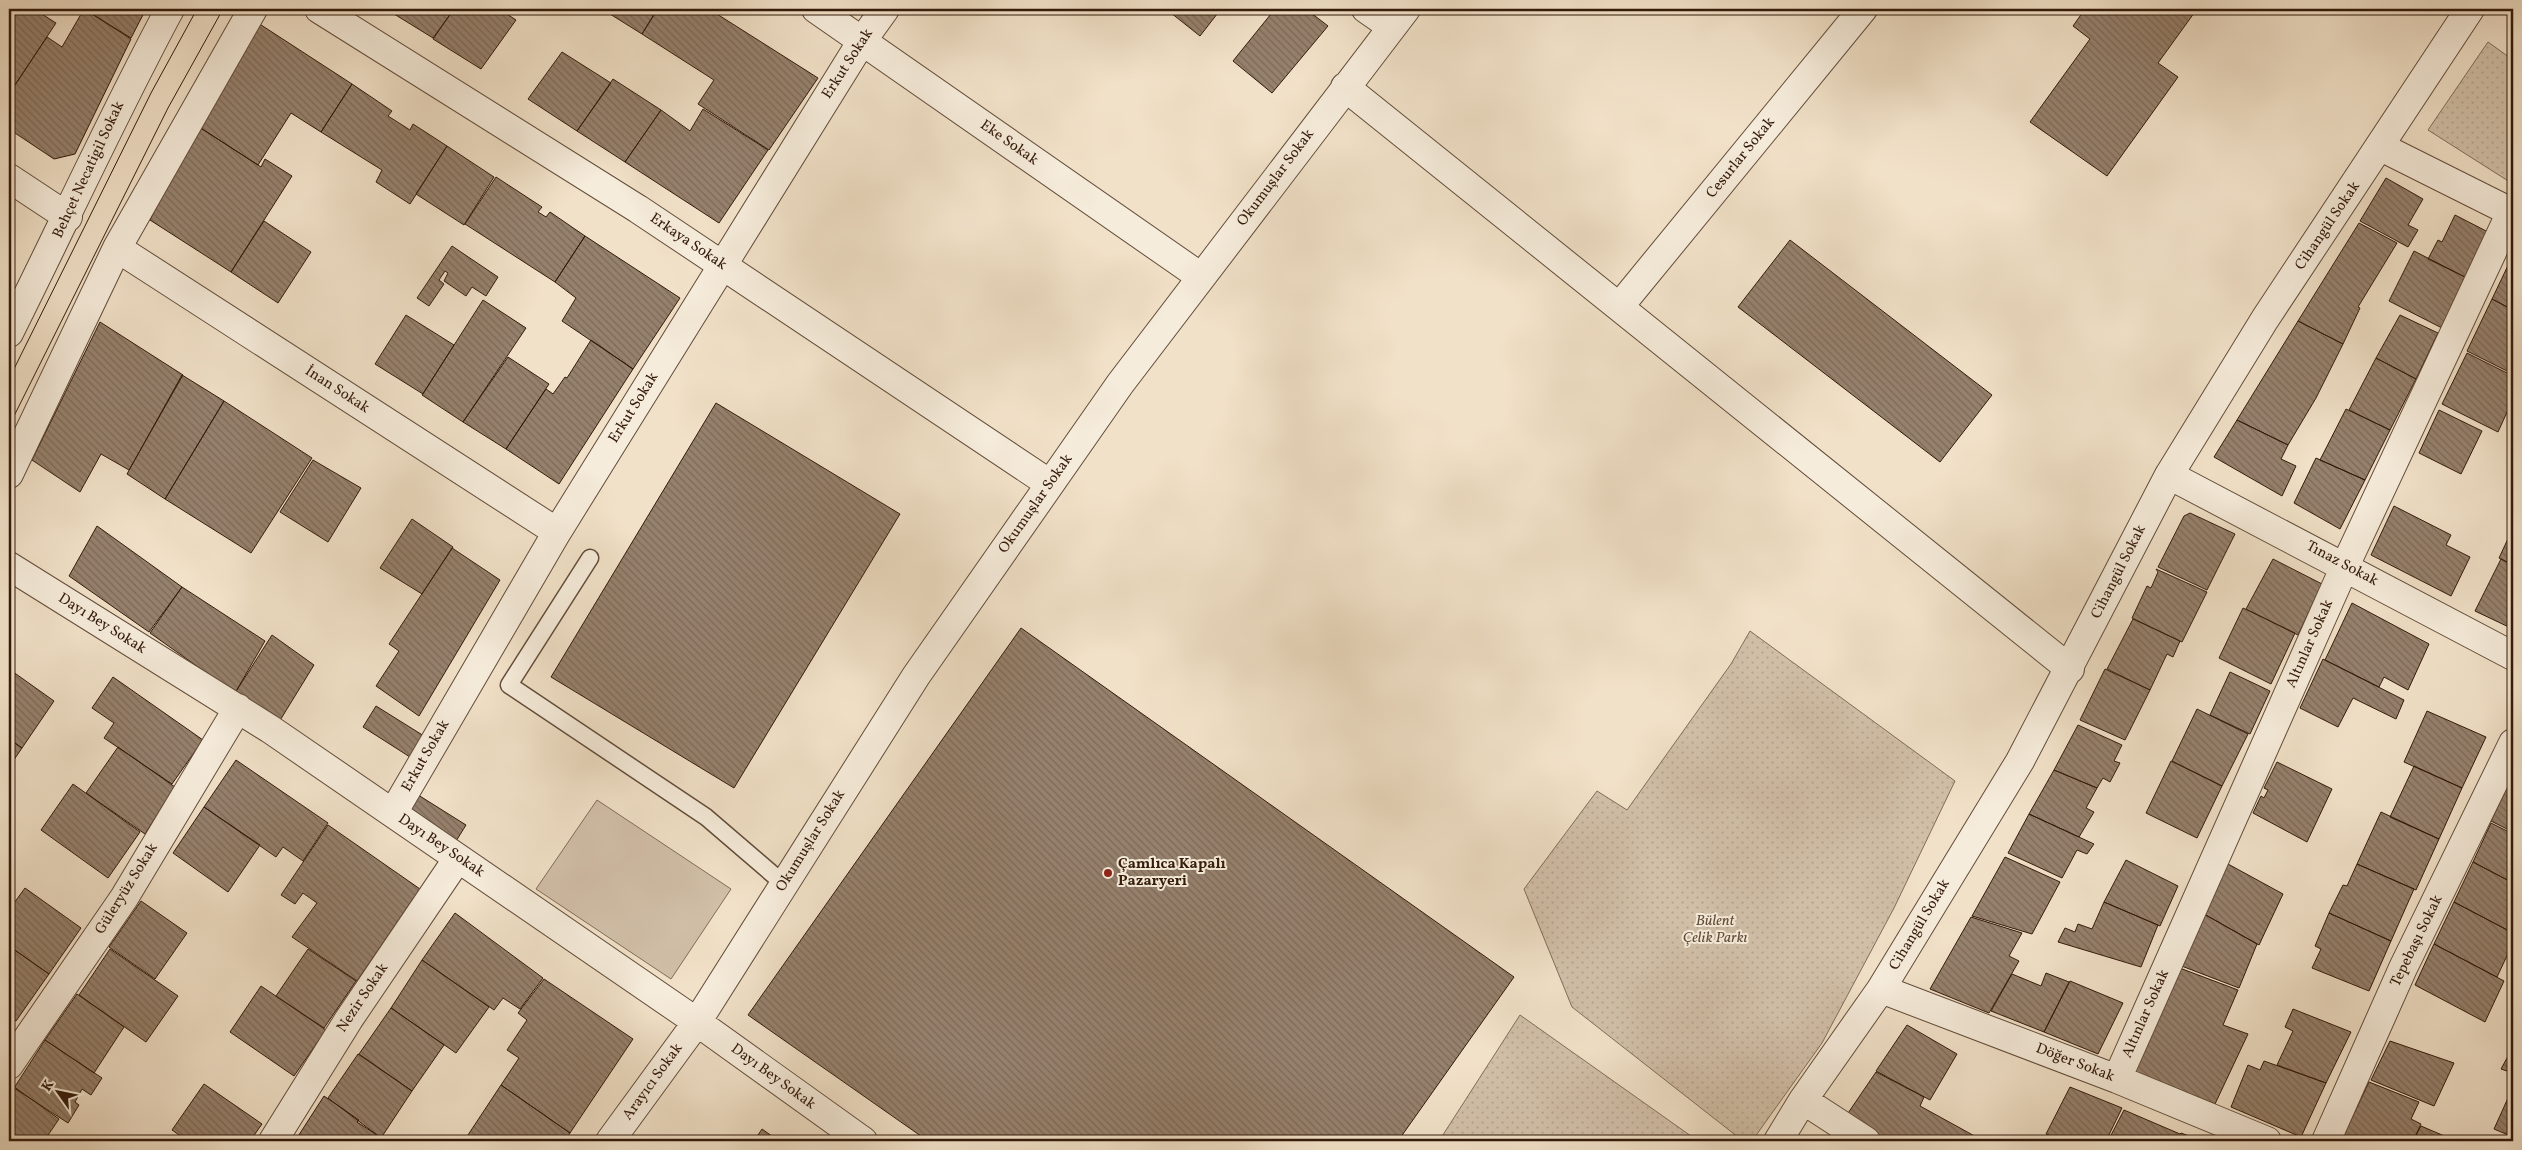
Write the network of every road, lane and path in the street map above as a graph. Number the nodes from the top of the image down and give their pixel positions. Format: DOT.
graph roads {
  1 [pos="170,9"];
  2 [pos="252,9"];
  3 [pos="319,9"];
  4 [pos="816,9"];
  5 [pos="885,9"];
  6 [pos="1366,9"];
  7 [pos="1863,9"];
  8 [pos="2470,9"];
  9 [pos="1399,18"];
  10 [pos="862,41"];
  11 [pos="1345,87"];
  12 [pos="2381,147"];
  13 [pos="9,178"];
  14 [pos="2512,213"];
  15 [pos="68,217"];
  16 [pos="117,248"];
  17 [pos="721,265"];
  18 [pos="1201,277"];
  19 [pos="1619,307"];
  20 [pos="9,333"];
  21 [pos="9,474"];
  22 [pos="2169,475"];
  23 [pos="1050,484"];
  24 [pos="557,532"];
  25 [pos="590,558"];
  26 [pos="9,566"];
  27 [pos="2345,566"];
  28 [pos="2513,656"];
  29 [pos="2070,668"];
  30 [pos="238,708"];
  31 [pos="2513,743"];
  32 [pos="393,813"];
  33 [pos="458,858"];
  34 [pos="784,884"];
  35 [pos="1881,989"];
  36 [pos="698,1022"];
  37 [pos="9,1065"];
  38 [pos="2117,1079"];
  39 [pos="1803,1100"];
  40 [pos="272,1141"];
  41 [pos="610,1141"];
  42 [pos="863,1141"];
  43 [pos="1778,1141"];
  44 [pos="1866,1141"];
  45 [pos="2268,1141"];
  46 [pos="2326,1141"];
  1 -- 15 [label="street, Behçet Necatigil Sokak"];
  2 -- 16 [label="street"];
  3 -- 17 [label="street, Erkaya Sokak"];
  4 -- 10 [label="street, Eke Sokak"];
  5 -- 10 [label="street, Erkut Sokak"];
  6 -- 9 [label="street"];
  7 -- 19 [label="street, Cesurlar Sokak"];
  8 -- 12 [label="street, Cihangül Sokak"];
  9 -- 11 [label="street, Okumuşlar Sokak"];
  10 -- 17 [label="street, Erkut Sokak"];
  10 -- 18 [label="street, Eke Sokak"];
  11 -- 18 [label="street, Okumuşlar Sokak"];
  11 -- 19 [label="street"];
  12 -- 14 [label="street"];
  12 -- 22 [label="street, Cihangül Sokak"];
  13 -- 15 [label="street"];
  14 -- 27 [label="street, Altınlar Sokak"];
  15 -- 20 [label="street, Behçet Necatigil Sokak"];
  16 -- 21 [label="street"];
  16 -- 24 [label="street, İnan Sokak"];
  17 -- 23 [label="street, Erkaya Sokak"];
  17 -- 24 [label="street, Erkut Sokak"];
  18 -- 23 [label="street, Okumuşlar Sokak"];
  19 -- 29 [label="street"];
  22 -- 27 [label="street, Tınaz Sokak"];
  22 -- 29 [label="street, Cihangül Sokak"];
  23 -- 34 [label="street, Okumuşlar Sokak"];
  24 -- 32 [label="street, Erkut Sokak"];
  25 -- 34 [label="lane"];
  26 -- 30 [label="street, Dayı Bey Sokak"];
  27 -- 28 [label="street, Tınaz Sokak"];
  27 -- 38 [label="street, Altınlar Sokak"];
  29 -- 35 [label="street, Cihangül Sokak"];
  30 -- 32 [label="street, Dayı Bey Sokak"];
  30 -- 37 [label="street, Güleryüz Sokak"];
  31 -- 46 [label="street, Tepebaşı Sokak"];
  32 -- 33 [label="street, Dayı Bey Sokak"];
  33 -- 36 [label="street, Dayı Bey Sokak"];
  33 -- 40 [label="street, Nezir Sokak"];
  34 -- 36 [label="street, Okumuşlar Sokak"];
  35 -- 38 [label="street, Döğer Sokak"];
  35 -- 39 [label="street, Cihangül Sokak"];
  36 -- 41 [label="street, Arayıcı Sokak"];
  36 -- 42 [label="street, Dayı Bey Sokak"];
  38 -- 45 [label="street, Döğer Sokak"];
  39 -- 43 [label="street, Cihangül Sokak"];
  39 -- 44 [label="street"];
}
